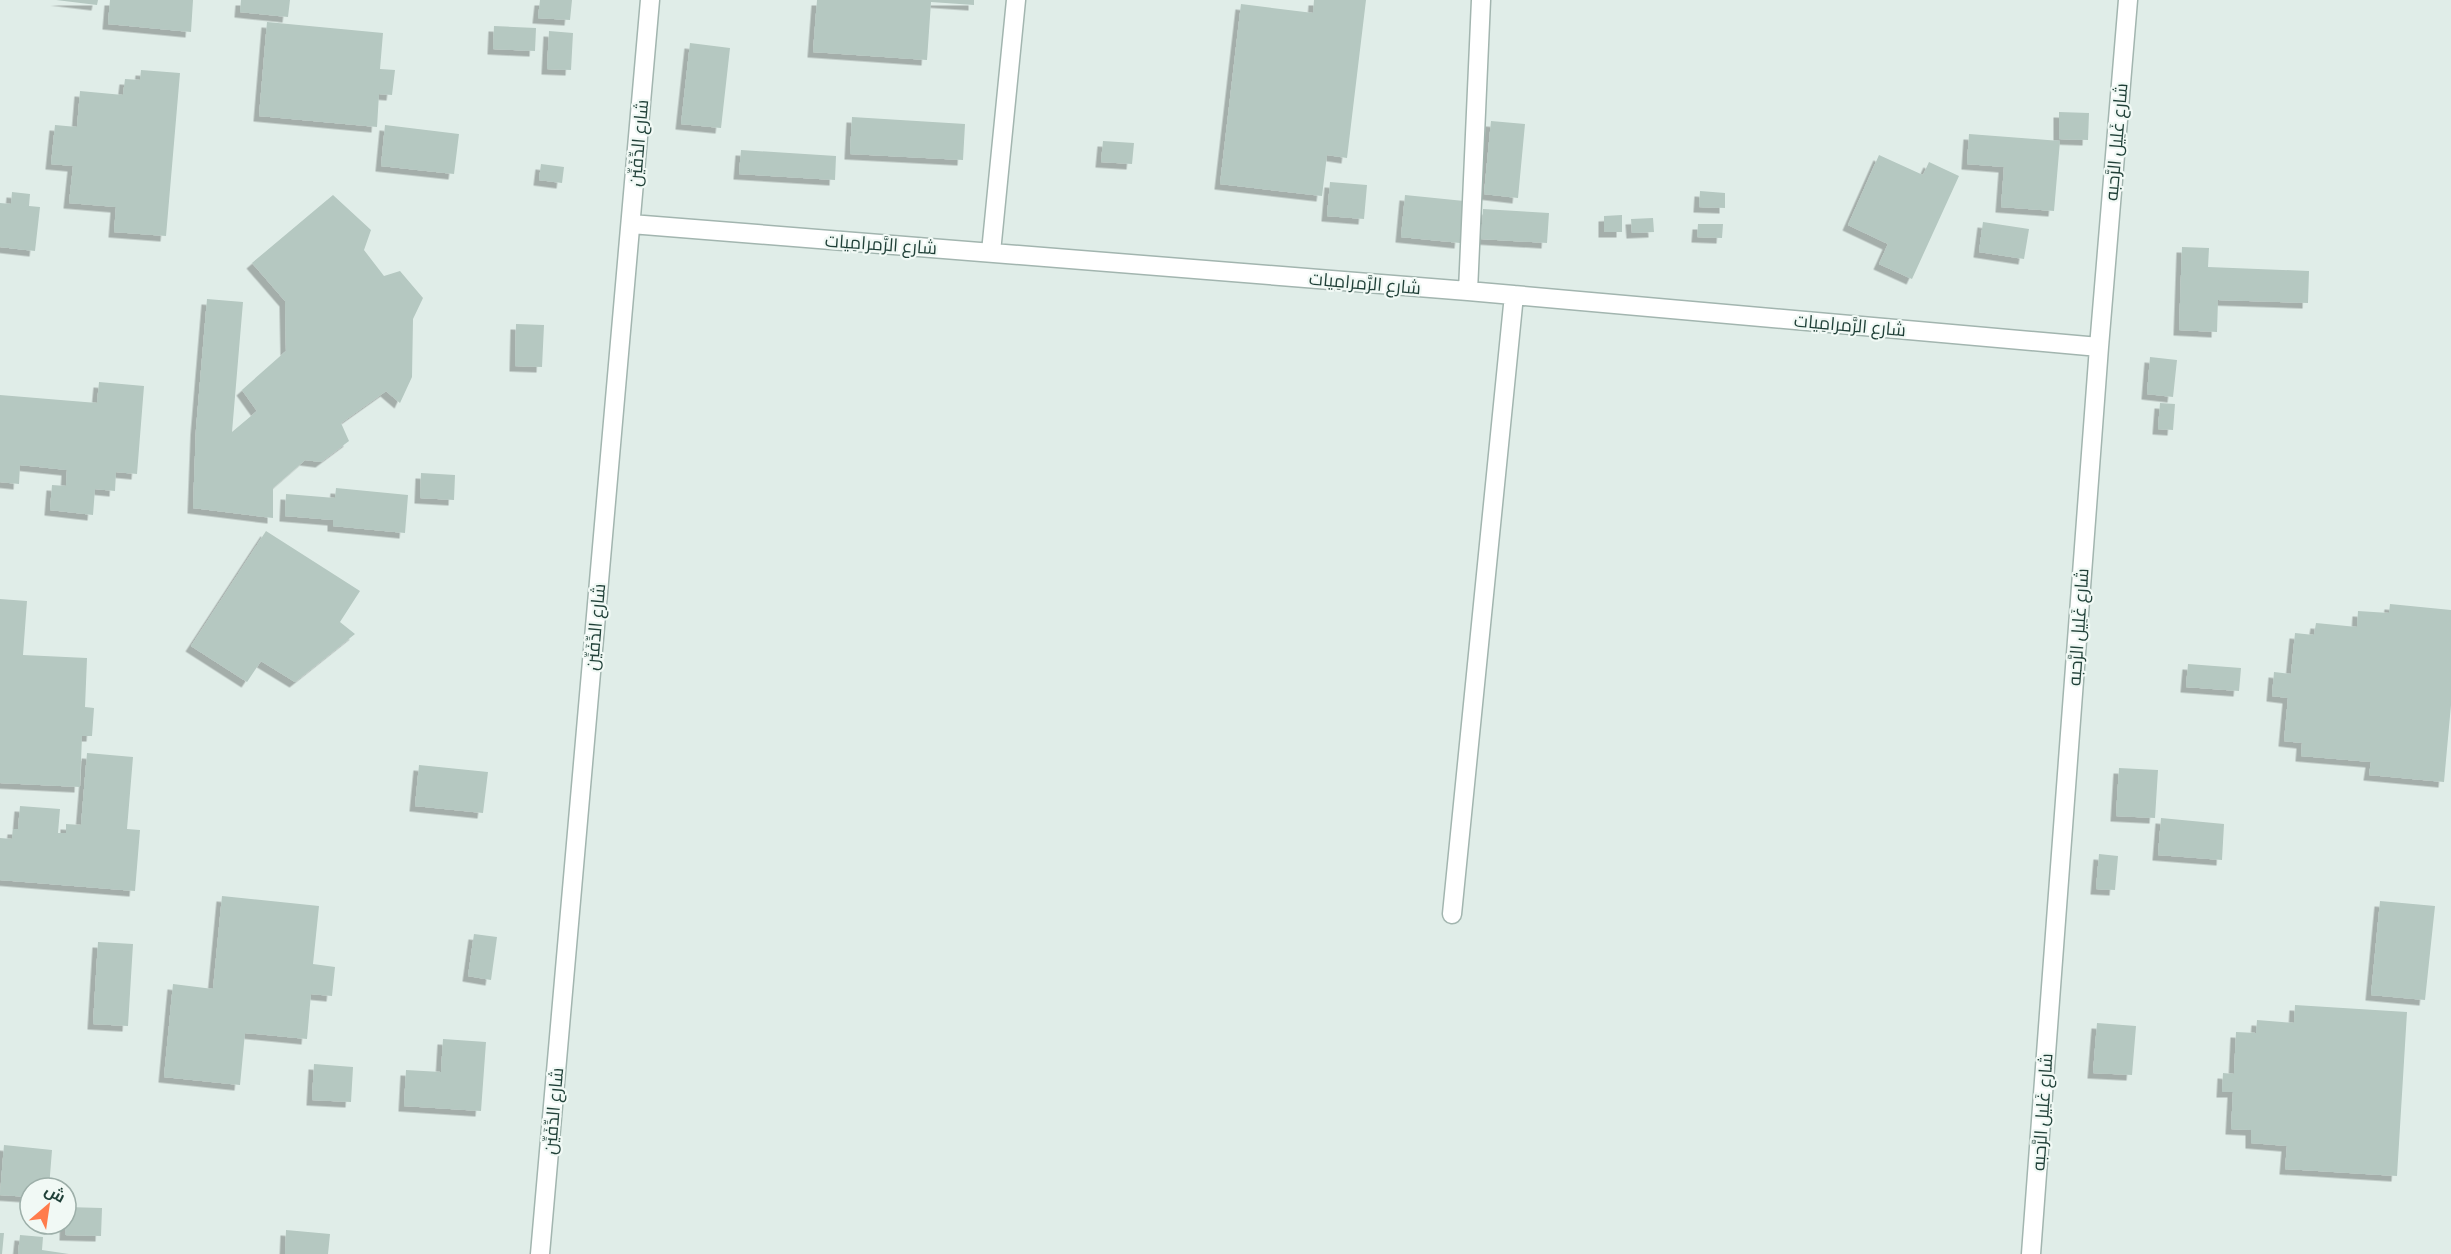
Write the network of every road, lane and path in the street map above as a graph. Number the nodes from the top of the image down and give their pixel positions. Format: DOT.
graph roads {
  1 [pos="650,0"];
  2 [pos="1016,0"];
  3 [pos="1481,0"];
  4 [pos="2128,0"];
  5 [pos="631,224"];
  6 [pos="991,252"];
  7 [pos="1468,291"];
  8 [pos="1514,295"];
  9 [pos="2099,347"];
  10 [pos="1452,914"];
  11 [pos="540,1254"];
  12 [pos="2031,1254"];
  1 -- 5 [label="street, شارع الدِّفَيِّن"];
  2 -- 6 [label="street"];
  3 -- 7 [label="street"];
  4 -- 9 [label="street, شارع غَلِيل الرَّحبه"];
  5 -- 6 [label="street, شارع الرَّمرامِيات"];
  5 -- 11 [label="street, شارع الدِّفَيِّن"];
  6 -- 7 [label="street, شارع الرَّمرامِيات"];
  7 -- 8 [label="street, شارع الرَّمرامِيات"];
  8 -- 9 [label="street, شارع الرَّمرامِيات"];
  8 -- 10 [label="street"];
  9 -- 12 [label="street, شارع غَلِيل الرَّحبه"];
}
